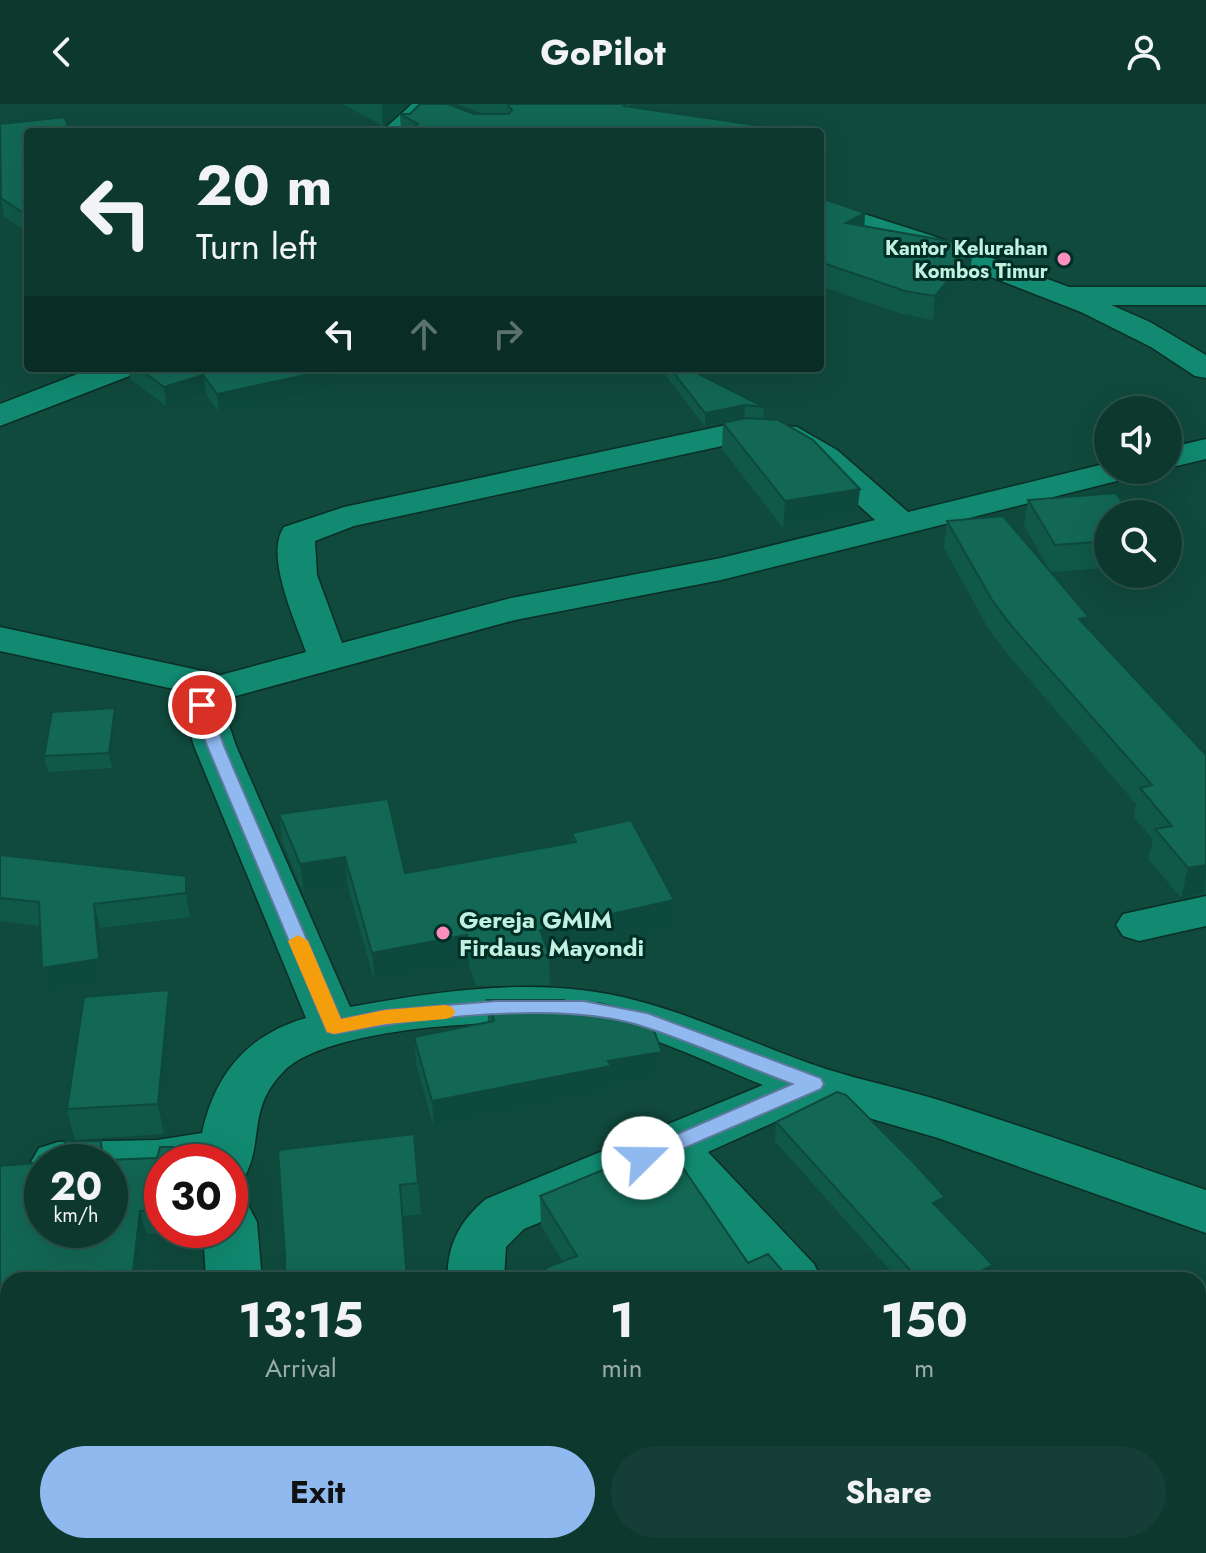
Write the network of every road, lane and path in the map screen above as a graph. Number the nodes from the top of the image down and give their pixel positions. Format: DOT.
graph roads {
  1 [pos="428,104"];
  2 [pos="455,115"];
  3 [pos="399,128"];
  4 [pos="824,209"];
  5 [pos="1070,296"];
  6 [pos="1206,296"];
  7 [pos="1206,369"];
  8 [pos="111,372"];
  9 [pos="0,416"];
  10 [pos="1206,449"];
  11 [pos="1182,455"];
  12 [pos="1094,477"];
  13 [pos="901,524"];
  14 [pos="0,639"];
  15 [pos="328,658"];
  16 [pos="222,687"];
  17 [pos="1206,911"];
  18 [pos="1139,925"];
  19 [pos="334,1027"];
  20 [pos="813,1084"];
  21 [pos="227,1144"];
  22 [pos="671,1146"];
  23 [pos="1206,1212"];
  24 [pos="232,1248"];
  25 [pos="233,1272"];
  26 [pos="476,1272"];
  27 [pos="787,1272"];
  1 -- 2 [label="street"];
  1 -- 3 [label="street"];
  4 -- 5 [label="street"];
  5 -- 6 [label="street"];
  5 -- 7 [label="street"];
  8 -- 9 [label="street"];
  10 -- 11 [label="street"];
  12 -- 13 [label="street"];
  13 -- 15 [label="street"];
  13 -- 15 [label="street"];
  14 -- 16 [label="street"];
  15 -- 16 [label="street"];
  16 -- 19 [label="street"];
  17 -- 18 [label="street"];
  19 -- 20 [label="street"];
  19 -- 21 [label="street"];
  20 -- 22 [label="street"];
  20 -- 23 [label="street"];
  22 -- 26 [label="street"];
  22 -- 27 [label="street"];
  24 -- 25 [label="street"];
}
